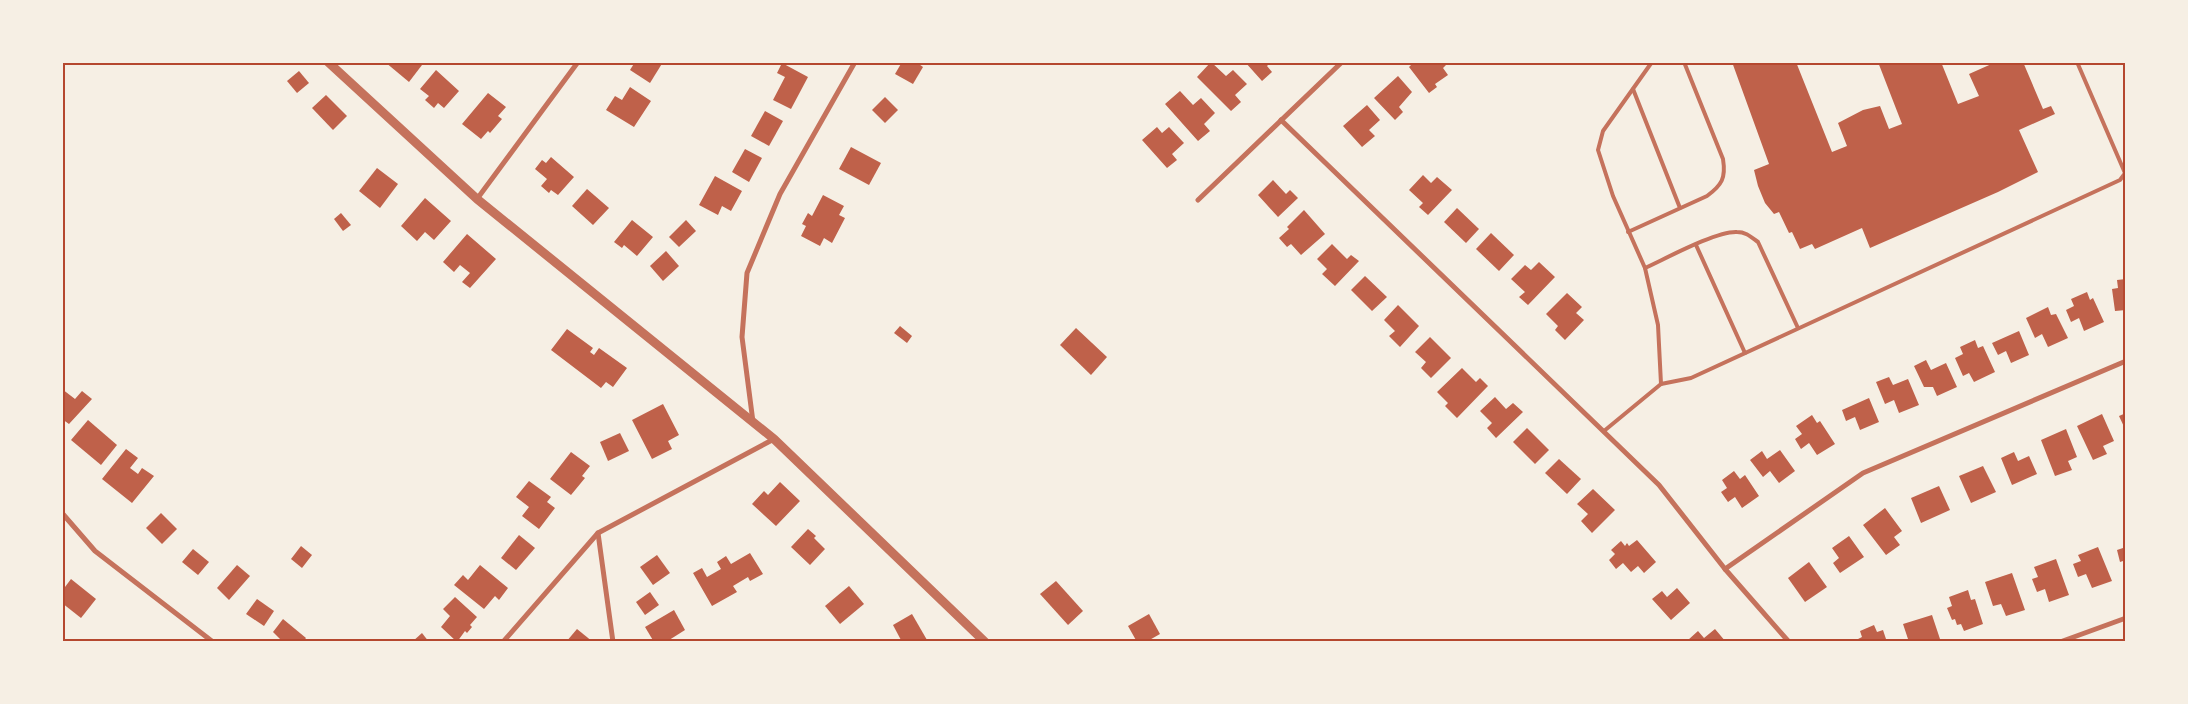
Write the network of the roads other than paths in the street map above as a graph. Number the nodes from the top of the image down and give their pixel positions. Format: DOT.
graph roads {
  1 [pos="328,62"];
  2 [pos="578,62"];
  3 [pos="855,62"];
  4 [pos="1342,62"];
  5 [pos="1652,62"];
  6 [pos="1684,62"];
  7 [pos="2077,62"];
  8 [pos="1633,89"];
  9 [pos="1281,120"];
  10 [pos="2125,172"];
  11 [pos="477,199"];
  12 [pos="1198,200"];
  13 [pos="1680,208"];
  14 [pos="1628,232"];
  15 [pos="1696,245"];
  16 [pos="1645,268"];
  17 [pos="1798,328"];
  18 [pos="1745,353"];
  19 [pos="2126,361"];
  20 [pos="1661,384"];
  21 [pos="754,422"];
  22 [pos="1604,431"];
  23 [pos="774,439"];
  24 [pos="62,513"];
  25 [pos="598,533"];
  26 [pos="1725,569"];
  27 [pos="2126,618"];
  28 [pos="213,642"];
  29 [pos="503,642"];
  30 [pos="612,642"];
  31 [pos="985,642"];
  32 [pos="1790,642"];
  33 [pos="2060,642"];
  1 -- 11 [label="street"];
  2 -- 11 [label="street"];
  3 -- 21 [label="street"];
  4 -- 9 [label="street"];
  5 -- 8 [label="lane"];
  6 -- 13 [label="lane"];
  7 -- 10 [label="lane"];
  8 -- 13 [label="lane"];
  8 -- 14 [label="lane"];
  9 -- 12 [label="street"];
  9 -- 22 [label="street"];
  10 -- 17 [label="lane"];
  11 -- 21 [label="street"];
  13 -- 14 [label="lane"];
  14 -- 16 [label="lane"];
  15 -- 16 [label="lane"];
  15 -- 17 [label="lane"];
  15 -- 18 [label="lane"];
  16 -- 20 [label="lane"];
  17 -- 18 [label="lane"];
  18 -- 20 [label="lane"];
  19 -- 26 [label="street"];
  20 -- 22 [label="lane"];
  21 -- 23 [label="street"];
  22 -- 26 [label="street"];
  23 -- 25 [label="street"];
  23 -- 31 [label="street"];
  24 -- 28 [label="street"];
  25 -- 29 [label="street"];
  25 -- 30 [label="street"];
  26 -- 32 [label="street"];
  27 -- 33 [label="street"];
}
